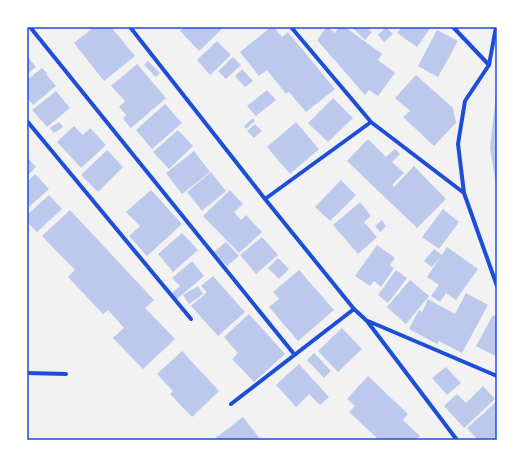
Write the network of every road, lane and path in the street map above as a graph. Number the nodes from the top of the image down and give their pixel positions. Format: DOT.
graph roads {
  1 [pos="30,27"];
  2 [pos="130,27"];
  3 [pos="291,27"];
  4 [pos="453,27"];
  5 [pos="496,27"];
  6 [pos="489,65"];
  7 [pos="27,120"];
  8 [pos="371,122"];
  9 [pos="464,193"];
  10 [pos="265,199"];
  11 [pos="497,286"];
  12 [pos="354,308"];
  13 [pos="191,319"];
  14 [pos="367,321"];
  15 [pos="294,354"];
  16 [pos="27,373"];
  17 [pos="66,374"];
  18 [pos="497,376"];
  19 [pos="231,404"];
  20 [pos="457,440"];
  1 -- 15 [label="street"];
  2 -- 10 [label="street"];
  3 -- 8 [label="street"];
  4 -- 6 [label="street"];
  5 -- 6 [label="street"];
  6 -- 9 [label="street"];
  7 -- 13 [label="street"];
  8 -- 9 [label="street"];
  8 -- 10 [label="street"];
  9 -- 11 [label="street"];
  10 -- 12 [label="street"];
  12 -- 14 [label="street"];
  12 -- 15 [label="street"];
  14 -- 18 [label="street"];
  14 -- 20 [label="street"];
  15 -- 19 [label="street"];
  16 -- 17 [label="street"];
}
